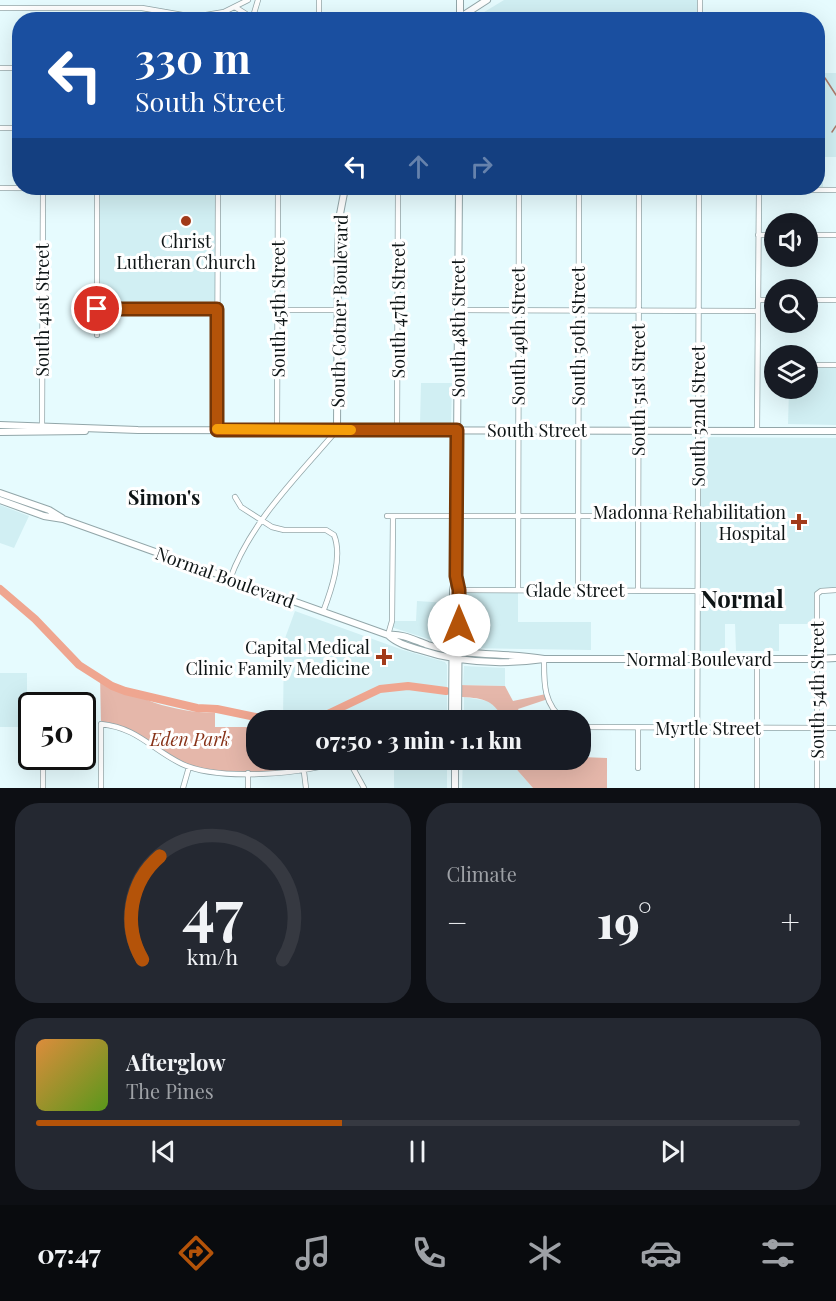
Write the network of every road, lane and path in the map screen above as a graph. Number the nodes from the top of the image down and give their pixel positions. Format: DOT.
graph roads {
  1 [pos="248,0"];
  2 [pos="487,0"];
  3 [pos="235,7"];
  4 [pos="0,8"];
  5 [pos="165,12"];
  6 [pos="219,12"];
  7 [pos="243,12"];
  8 [pos="469,12"];
  9 [pos="43,195"];
  10 [pos="97,195"];
  11 [pos="218,195"];
  12 [pos="278,195"];
  13 [pos="344,195"];
  14 [pos="398,195"];
  15 [pos="459,195"];
  16 [pos="519,195"];
  17 [pos="579,195"];
  18 [pos="639,195"];
  19 [pos="699,195"];
  20 [pos="759,195"];
  21 [pos="758,235"];
  22 [pos="764,235"];
  23 [pos="818,235"];
  24 [pos="836,235"];
  25 [pos="758,300"];
  26 [pos="764,300"];
  27 [pos="818,300"];
  28 [pos="836,300"];
  29 [pos="97,309"];
  30 [pos="217,309"];
  31 [pos="278,310"];
  32 [pos="338,310"];
  33 [pos="458,310"];
  34 [pos="518,310"];
  35 [pos="578,311"];
  36 [pos="638,311"];
  37 [pos="698,311"];
  38 [pos="758,311"];
  39 [pos="97,335"];
  40 [pos="818,365"];
  41 [pos="836,365"];
  42 [pos="0,425"];
  43 [pos="42,429"];
  44 [pos="217,430"];
  45 [pos="277,430"];
  46 [pos="337,430"];
  47 [pos="397,430"];
  48 [pos="457,430"];
  49 [pos="517,430"];
  50 [pos="577,430"];
  51 [pos="637,431"];
  52 [pos="697,431"];
  53 [pos="757,431"];
  54 [pos="836,431"];
  55 [pos="0,432"];
  56 [pos="0,493"];
  57 [pos="236,497"];
  58 [pos="0,500"];
  59 [pos="457,516"];
  60 [pos="518,516"];
  61 [pos="578,516"];
  62 [pos="638,516"];
  63 [pos="698,516"];
  64 [pos="63,519"];
  65 [pos="261,520"];
  66 [pos="230,579"];
  67 [pos="456,590"];
  68 [pos="518,590"];
  69 [pos="578,590"];
  70 [pos="638,590"];
  71 [pos="836,590"];
  72 [pos="698,591"];
  73 [pos="323,612"];
  74 [pos="388,635"];
  75 [pos="455,656"];
  76 [pos="544,659"];
  77 [pos="697,659"];
  78 [pos="758,659"];
  79 [pos="817,659"];
  80 [pos="836,659"];
  81 [pos="452,710"];
  82 [pos="458,710"];
  83 [pos="554,710"];
  84 [pos="591,727"];
  85 [pos="638,728"];
  86 [pos="697,728"];
  87 [pos="757,728"];
  88 [pos="817,728"];
  89 [pos="836,728"];
  90 [pos="189,767"];
  91 [pos="638,768"];
  92 [pos="43,770"];
  93 [pos="311,770"];
  94 [pos="353,770"];
  95 [pos="455,770"];
  96 [pos="303,772"];
  97 [pos="248,773"];
  98 [pos="43,788"];
  99 [pos="101,788"];
  100 [pos="183,788"];
  101 [pos="248,788"];
  102 [pos="306,788"];
  103 [pos="364,788"];
  104 [pos="455,788"];
  105 [pos="697,788"];
  106 [pos="757,788"];
  107 [pos="817,788"];
  1 -- 3 [label="street"];
  2 -- 8 [label="main road"];
  3 -- 6 [label="street"];
  3 -- 7 [label="street"];
  4 -- 5 [label="street"];
  9 -- 43 [label="street, South 41st Street"];
  10 -- 29 [label="street"];
  11 -- 30 [label="street"];
  12 -- 31 [label="street, South 45th Street"];
  13 -- 32 [label="main road, South Cotner Boulevard"];
  14 -- 47 [label="street, South 47th Street"];
  15 -- 33 [label="main road, South 48th Street"];
  16 -- 34 [label="street, South 49th Street"];
  17 -- 35 [label="street, South 50th Street"];
  18 -- 36 [label="street, South 51st Street"];
  19 -- 37 [label="street, South 52nd Street"];
  20 -- 21 [label="street"];
  21 -- 22 [label="street"];
  21 -- 25 [label="street"];
  23 -- 24 [label="street"];
  25 -- 26 [label="street"];
  25 -- 38 [label="street"];
  27 -- 28 [label="street"];
  29 -- 30 [label="street"];
  29 -- 39 [label="street"];
  30 -- 44 [label="street"];
  31 -- 32 [label="street"];
  31 -- 45 [label="street, South 45th Street"];
  32 -- 46 [label="main road, South Cotner Boulevard"];
  33 -- 34 [label="street"];
  33 -- 48 [label="main road, South 48th Street"];
  34 -- 35 [label="street"];
  34 -- 49 [label="street, South 49th Street"];
  35 -- 36 [label="street"];
  35 -- 50 [label="street, South 50th Street"];
  36 -- 37 [label="street"];
  36 -- 51 [label="street, South 51st Street"];
  37 -- 38 [label="street"];
  37 -- 52 [label="street, South 52nd Street"];
  38 -- 53 [label="street"];
  40 -- 41 [label="street"];
  42 -- 43 [label="main road, South Street"];
  43 -- 44 [label="main road, South Street"];
  43 -- 55 [label="main road, South Street"];
  44 -- 45 [label="main road, South Street"];
  45 -- 46 [label="main road, South Street"];
  46 -- 47 [label="main road, South Street"];
  46 -- 65 [label="street, South Cotner Boulevard"];
  47 -- 48 [label="main road, South Street"];
  48 -- 49 [label="main road, South Street"];
  48 -- 59 [label="main road, South 48th Street"];
  49 -- 50 [label="main road, South Street"];
  49 -- 60 [label="street, South 49th Street"];
  50 -- 51 [label="main road, South Street"];
  50 -- 61 [label="street, South 50th Street"];
  51 -- 52 [label="main road, South Street"];
  51 -- 62 [label="street, South 51st Street"];
  52 -- 53 [label="main road, South Street"];
  52 -- 63 [label="street, South 52nd Street"];
  53 -- 54 [label="main road, South Street"];
  56 -- 64 [label="main road, Normal Boulevard"];
  57 -- 65 [label="street"];
  58 -- 64 [label="main road, Normal Boulevard"];
  59 -- 60 [label="street"];
  59 -- 67 [label="main road, South 48th Street"];
  59 -- 74 [label="street"];
  60 -- 61 [label="street"];
  60 -- 68 [label="street, South 49th Street"];
  61 -- 62 [label="street"];
  61 -- 69 [label="street, South 50th Street"];
  62 -- 63 [label="street"];
  62 -- 70 [label="street, South 51st Street"];
  63 -- 72 [label="street, South 52nd Street"];
  64 -- 66 [label="main road, Normal Boulevard"];
  65 -- 66 [label="street, South Cotner Boulevard"];
  65 -- 73 [label="street"];
  66 -- 73 [label="main road, Normal Boulevard"];
  67 -- 68 [label="street, Glade Street"];
  67 -- 75 [label="main road, South 48th Street"];
  68 -- 69 [label="street, Glade Street"];
  69 -- 70 [label="street, Glade Street"];
  70 -- 72 [label="street, Glade Street"];
  71 -- 79 [label="street, South 54th Street"];
  72 -- 77 [label="street, South 52nd Street"];
  73 -- 74 [label="main road, Normal Boulevard"];
  74 -- 75 [label="main road, Normal Boulevard"];
  75 -- 76 [label="main road, Normal Boulevard"];
  75 -- 81 [label="main road, South 48th Street"];
  75 -- 82 [label="main road, South 48th Street"];
  76 -- 77 [label="main road, Normal Boulevard"];
  76 -- 83 [label="street"];
  77 -- 78 [label="main road, Normal Boulevard"];
  77 -- 86 [label="street, South 52nd Street"];
  78 -- 79 [label="main road, Normal Boulevard"];
  78 -- 87 [label="street"];
  79 -- 80 [label="main road, Normal Boulevard"];
  79 -- 88 [label="street, South 54th Street"];
  84 -- 85 [label="street, Myrtle Street"];
  85 -- 86 [label="street, Myrtle Street"];
  85 -- 91 [label="street"];
  86 -- 87 [label="street, Myrtle Street"];
  86 -- 105 [label="street, South 52nd Street"];
  87 -- 88 [label="street, Myrtle Street"];
  87 -- 106 [label="street"];
  88 -- 89 [label="street, Myrtle Street"];
  88 -- 107 [label="street, South 54th Street"];
  90 -- 97 [label="street"];
  90 -- 99 [label="street"];
  90 -- 100 [label="street"];
  92 -- 98 [label="street"];
  93 -- 96 [label="street"];
  94 -- 103 [label="street"];
  95 -- 104 [label="main road"];
  96 -- 97 [label="street"];
  96 -- 102 [label="street"];
  97 -- 101 [label="street"];
}
